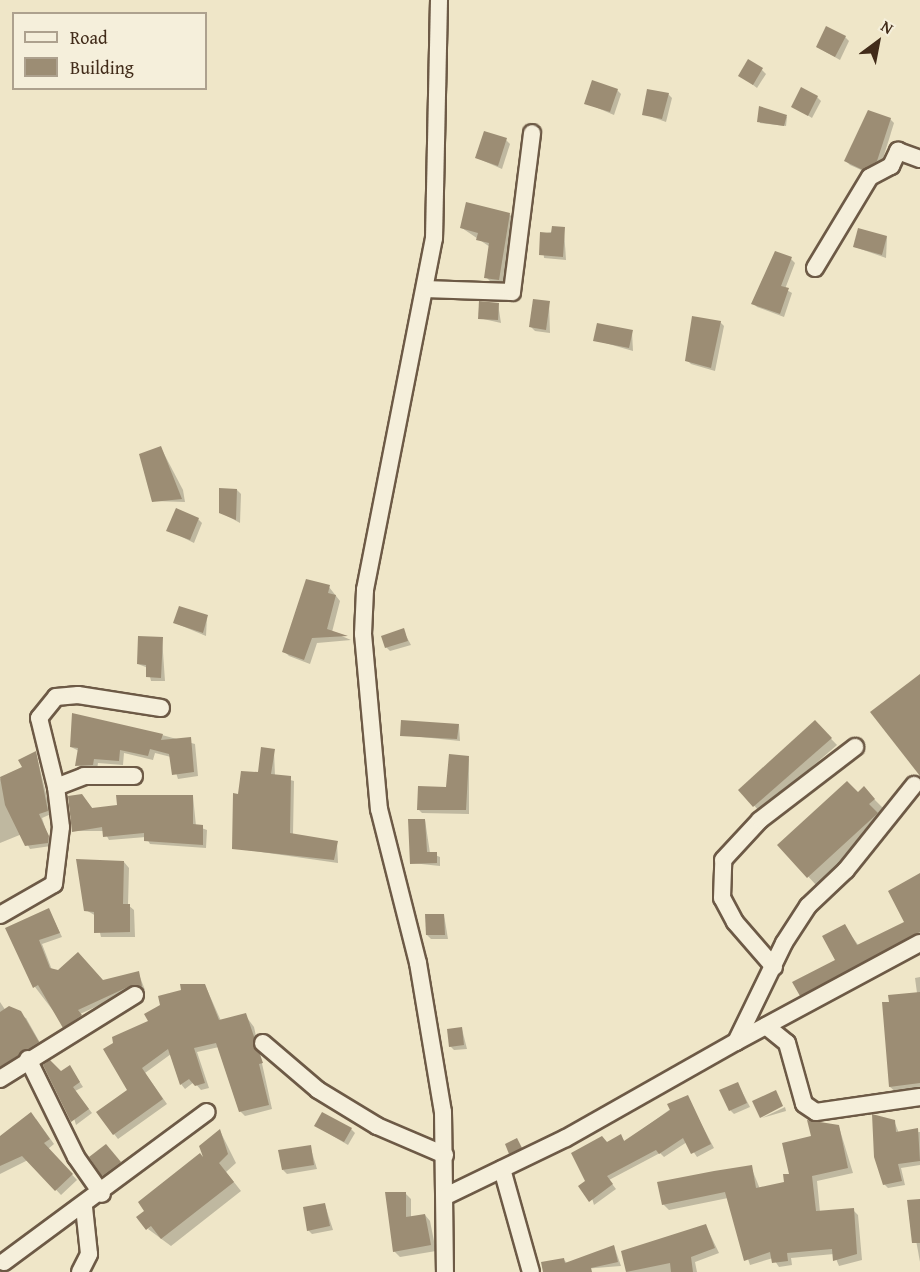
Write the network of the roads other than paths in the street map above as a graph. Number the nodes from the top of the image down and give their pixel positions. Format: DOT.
graph roads {
  1 [pos="439,0"];
  2 [pos="532,133"];
  3 [pos="920,159"];
  4 [pos="815,268"];
  5 [pos="425,289"];
  6 [pos="161,708"];
  7 [pos="855,747"];
  8 [pos="134,776"];
  9 [pos="914,785"];
  10 [pos="56,787"];
  11 [pos="0,915"];
  12 [pos="920,943"];
  13 [pos="774,967"];
  14 [pos="135,996"];
  15 [pos="765,1026"];
  16 [pos="736,1042"];
  17 [pos="263,1044"];
  18 [pos="28,1059"];
  19 [pos="0,1079"];
  20 [pos="920,1097"];
  21 [pos="207,1112"];
  22 [pos="446,1155"];
  23 [pos="502,1169"];
  24 [pos="102,1194"];
  25 [pos="448,1195"];
  26 [pos="84,1207"];
  27 [pos="4,1263"];
  28 [pos="80,1272"];
  29 [pos="446,1272"];
  30 [pos="531,1272"];
  1 -- 5 [label="street"];
  2 -- 5 [label="street"];
  3 -- 4 [label="street"];
  5 -- 22 [label="street"];
  6 -- 10 [label="street"];
  7 -- 13 [label="street"];
  8 -- 10 [label="street"];
  9 -- 13 [label="street"];
  10 -- 11 [label="street"];
  12 -- 15 [label="street"];
  13 -- 16 [label="street"];
  14 -- 18 [label="street"];
  15 -- 16 [label="street"];
  15 -- 20 [label="street"];
  16 -- 23 [label="street"];
  17 -- 22 [label="street"];
  18 -- 19 [label="street"];
  18 -- 24 [label="street"];
  21 -- 24 [label="street"];
  22 -- 25 [label="street"];
  23 -- 25 [label="street"];
  23 -- 30 [label="street"];
  24 -- 26 [label="street"];
  25 -- 29 [label="street"];
  26 -- 27 [label="street"];
  26 -- 28 [label="street"];
}
